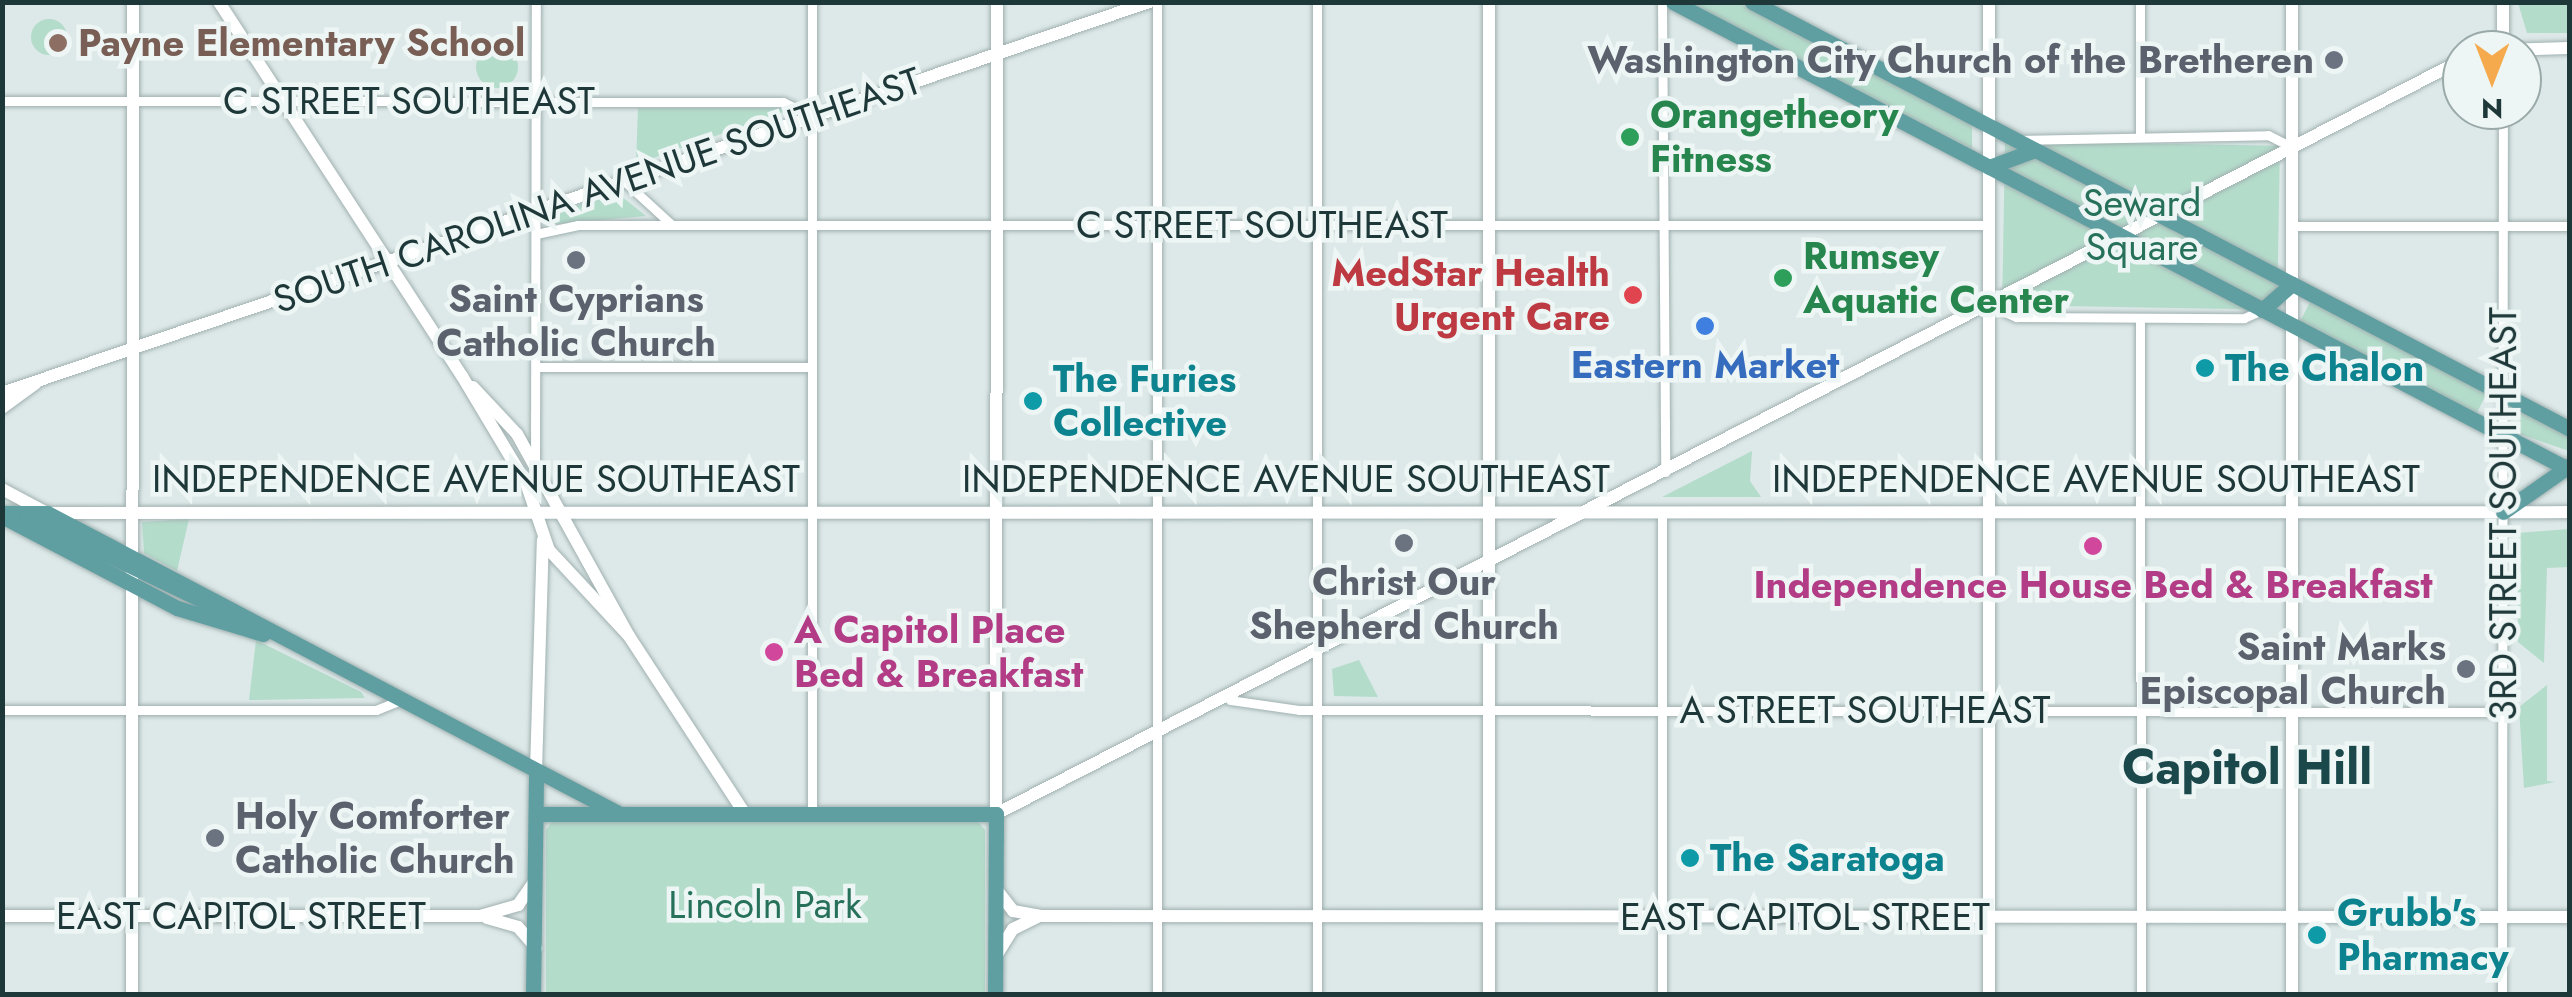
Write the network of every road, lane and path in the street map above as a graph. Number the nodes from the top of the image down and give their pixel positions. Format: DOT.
graph roads {
  1 [pos="133,2"];
  2 [pos="219,2"];
  3 [pos="536,2"];
  4 [pos="812,2"];
  5 [pos="997,2"];
  6 [pos="1149,2"];
  7 [pos="1158,2"];
  8 [pos="1316,2"];
  9 [pos="1489,2"];
  10 [pos="1662,2"];
  11 [pos="1672,2"];
  12 [pos="1752,2"];
  13 [pos="1989,2"];
  14 [pos="2140,2"];
  15 [pos="2292,2"];
  16 [pos="2503,2"];
  17 [pos="2502,30"];
  18 [pos="2570,48"];
  19 [pos="2542,49"];
  20 [pos="997,54"];
  21 [pos="2442,70"];
  22 [pos="2,101"];
  23 [pos="133,101"];
  24 [pos="283,101"];
  25 [pos="536,101"];
  26 [pos="812,116"];
  27 [pos="1989,126"];
  28 [pos="2503,130"];
  29 [pos="2140,134"];
  30 [pos="2016,140"];
  31 [pos="2292,147"];
  32 [pos="2035,150"];
  33 [pos="1989,168"];
  34 [pos="624,181"];
  35 [pos="536,211"];
  36 [pos="2161,216"];
  37 [pos="674,225"];
  38 [pos="1316,225"];
  39 [pos="1489,225"];
  40 [pos="1662,225"];
  41 [pos="812,226"];
  42 [pos="996,226"];
  43 [pos="1157,226"];
  44 [pos="1989,226"];
  45 [pos="2292,226"];
  46 [pos="2503,226"];
  47 [pos="2570,226"];
  48 [pos="536,234"];
  49 [pos="2121,236"];
  50 [pos="387,261"];
  51 [pos="2292,284"];
  52 [pos="1989,305"];
  53 [pos="2262,310"];
  54 [pos="2140,318"];
  55 [pos="2292,325"];
  56 [pos="133,347"];
  57 [pos="536,367"];
  58 [pos="812,367"];
  59 [pos="462,376"];
  60 [pos="45,377"];
  61 [pos="6,388"];
  62 [pos="2503,394"];
  63 [pos="2,408"];
  64 [pos="2570,429"];
  65 [pos="2503,436"];
  66 [pos="536,464"];
  67 [pos="2568,468"];
  68 [pos="1665,472"];
  69 [pos="522,476"];
  70 [pos="2,489"];
  71 [pos="535,511"];
  72 [pos="563,511"];
  73 [pos="997,511"];
  74 [pos="133,512"];
  75 [pos="813,512"];
  76 [pos="1157,512"];
  77 [pos="1317,512"];
  78 [pos="1488,512"];
  79 [pos="1592,512"];
  80 [pos="1662,512"];
  81 [pos="1989,512"];
  82 [pos="2141,512"];
  83 [pos="2292,512"];
  84 [pos="2502,512"];
  85 [pos="2570,512"];
  86 [pos="22,513"];
  87 [pos="46,513"];
  88 [pos="2,515"];
  89 [pos="543,540"];
  90 [pos="1488,565"];
  91 [pos="133,572"];
  92 [pos="629,636"];
  93 [pos="281,640"];
  94 [pos="1316,655"];
  95 [pos="1230,700"];
  96 [pos="398,702"];
  97 [pos="133,709"];
  98 [pos="2,710"];
  99 [pos="1316,710"];
  100 [pos="1489,710"];
  101 [pos="1662,710"];
  102 [pos="1989,710"];
  103 [pos="2141,710"];
  104 [pos="2292,710"];
  105 [pos="2502,712"];
  106 [pos="1156,738"];
  107 [pos="536,771"];
  108 [pos="536,814"];
  109 [pos="620,814"];
  110 [pos="745,814"];
  111 [pos="812,814"];
  112 [pos="996,814"];
  113 [pos="536,879"];
  114 [pos="995,887"];
  115 [pos="2,916"];
  116 [pos="480,916"];
  117 [pos="1040,916"];
  118 [pos="132,917"];
  119 [pos="1157,917"];
  120 [pos="1316,917"];
  121 [pos="1489,917"];
  122 [pos="1662,917"];
  123 [pos="2141,917"];
  124 [pos="1989,918"];
  125 [pos="2292,918"];
  126 [pos="2502,918"];
  127 [pos="2570,918"];
  128 [pos="536,948"];
  129 [pos="996,956"];
  130 [pos="536,976"];
  131 [pos="132,994"];
  132 [pos="533,994"];
  133 [pos="541,994"];
  134 [pos="996,994"];
  135 [pos="1157,994"];
  136 [pos="1316,994"];
  137 [pos="1489,994"];
  138 [pos="1662,994"];
  139 [pos="1989,994"];
  140 [pos="2141,994"];
  141 [pos="2292,994"];
  142 [pos="2502,994"];
  1 -- 23 [label="main road"];
  2 -- 24 [label="main road"];
  3 -- 25 [label="street"];
  4 -- 26 [label="street"];
  5 -- 20 [label="main road"];
  6 -- 20 [label="main road, SOUTH CAROLINA AVENUE SOUTHEAST"];
  7 -- 43 [label="street"];
  8 -- 38 [label="street"];
  9 -- 39 [label="main road"];
  10 -- 40 [label="street"];
  11 -- 33 [label="main road"];
  12 -- 27 [label="main road"];
  13 -- 27 [label="main road"];
  14 -- 29 [label="street"];
  15 -- 31 [label="main road"];
  16 -- 17 [label="main road"];
  18 -- 19 [label="main road"];
  20 -- 26 [label="main road, SOUTH CAROLINA AVENUE SOUTHEAST"];
  20 -- 42 [label="main road"];
  21 -- 31 [label="main road"];
  22 -- 23 [label="street, C STREET SOUTHEAST"];
  23 -- 24 [label="street, C STREET SOUTHEAST"];
  23 -- 56 [label="main road"];
  24 -- 25 [label="street, C STREET SOUTHEAST"];
  24 -- 50 [label="main road"];
  25 -- 26 [label="street, C STREET SOUTHEAST"];
  25 -- 35 [label="street"];
  26 -- 34 [label="main road, SOUTH CAROLINA AVENUE SOUTHEAST"];
  26 -- 41 [label="street"];
  27 -- 30 [label="main road"];
  27 -- 33 [label="main road"];
  28 -- 46 [label="street, 3RD STREET SOUTHEAST"];
  29 -- 30 [label="street"];
  29 -- 31 [label="street"];
  30 -- 32 [label="main road"];
  31 -- 36 [label="main road"];
  31 -- 45 [label="main road"];
  32 -- 33 [label="main road"];
  32 -- 36 [label="main road"];
  33 -- 44 [label="main road"];
  33 -- 49 [label="main road"];
  34 -- 35 [label="main road, SOUTH CAROLINA AVENUE SOUTHEAST"];
  34 -- 37 [label="street"];
  35 -- 48 [label="street"];
  35 -- 50 [label="main road, SOUTH CAROLINA AVENUE SOUTHEAST"];
  36 -- 49 [label="main road"];
  36 -- 51 [label="main road"];
  37 -- 41 [label="street, C STREET SOUTHEAST"];
  37 -- 48 [label="street, C STREET SOUTHEAST"];
  38 -- 39 [label="street, C STREET SOUTHEAST"];
  38 -- 43 [label="street, C STREET SOUTHEAST"];
  38 -- 77 [label="street"];
  39 -- 40 [label="street, C STREET SOUTHEAST"];
  39 -- 78 [label="main road"];
  40 -- 44 [label="street, C STREET SOUTHEAST"];
  40 -- 68 [label="street"];
  41 -- 42 [label="street, C STREET SOUTHEAST"];
  41 -- 58 [label="street"];
  42 -- 43 [label="street, C STREET SOUTHEAST"];
  42 -- 73 [label="main road"];
  43 -- 76 [label="street"];
  44 -- 52 [label="main road"];
  45 -- 46 [label="street"];
  45 -- 51 [label="main road"];
  46 -- 47 [label="street"];
  46 -- 62 [label="street, 3RD STREET SOUTHEAST"];
  48 -- 57 [label="street"];
  49 -- 52 [label="main road"];
  49 -- 53 [label="main road"];
  50 -- 56 [label="main road, SOUTH CAROLINA AVENUE SOUTHEAST"];
  50 -- 59 [label="main road"];
  51 -- 53 [label="main road"];
  51 -- 55 [label="main road"];
  51 -- 62 [label="main road"];
  52 -- 54 [label="street"];
  52 -- 68 [label="main road"];
  52 -- 81 [label="main road"];
  53 -- 54 [label="street"];
  53 -- 55 [label="main road"];
  54 -- 82 [label="street"];
  55 -- 65 [label="main road"];
  55 -- 83 [label="main road"];
  56 -- 60 [label="main road, SOUTH CAROLINA AVENUE SOUTHEAST"];
  56 -- 74 [label="main road"];
  57 -- 58 [label="street"];
  57 -- 66 [label="street"];
  58 -- 75 [label="street"];
  59 -- 66 [label="main road"];
  59 -- 69 [label="main road"];
  60 -- 61 [label="main road, SOUTH CAROLINA AVENUE SOUTHEAST"];
  60 -- 63 [label="main road, SOUTH CAROLINA AVENUE SOUTHEAST"];
  62 -- 64 [label="main road"];
  62 -- 65 [label="street, 3RD STREET SOUTHEAST"];
  65 -- 67 [label="main road"];
  65 -- 84 [label="street, 3RD STREET SOUTHEAST"];
  66 -- 69 [label="street"];
  66 -- 72 [label="main road"];
  67 -- 84 [label="main road"];
  68 -- 79 [label="main road"];
  69 -- 71 [label="main road"];
  70 -- 87 [label="main road"];
  71 -- 72 [label="main road, INDEPENDENCE AVENUE SOUTHEAST"];
  71 -- 74 [label="main road, INDEPENDENCE AVENUE SOUTHEAST"];
  71 -- 89 [label="main road"];
  72 -- 75 [label="main road, INDEPENDENCE AVENUE SOUTHEAST"];
  72 -- 92 [label="main road"];
  73 -- 75 [label="main road, INDEPENDENCE AVENUE SOUTHEAST"];
  73 -- 76 [label="main road, INDEPENDENCE AVENUE SOUTHEAST"];
  73 -- 112 [label="main road"];
  74 -- 87 [label="main road, INDEPENDENCE AVENUE SOUTHEAST"];
  74 -- 91 [label="main road"];
  75 -- 111 [label="street"];
  76 -- 77 [label="main road, INDEPENDENCE AVENUE SOUTHEAST"];
  76 -- 106 [label="street"];
  77 -- 78 [label="main road, INDEPENDENCE AVENUE SOUTHEAST"];
  77 -- 94 [label="street"];
  78 -- 79 [label="main road, INDEPENDENCE AVENUE SOUTHEAST"];
  78 -- 90 [label="main road"];
  79 -- 80 [label="main road, INDEPENDENCE AVENUE SOUTHEAST"];
  79 -- 90 [label="main road"];
  80 -- 81 [label="main road, INDEPENDENCE AVENUE SOUTHEAST"];
  80 -- 101 [label="street"];
  81 -- 82 [label="main road, INDEPENDENCE AVENUE SOUTHEAST"];
  81 -- 102 [label="main road"];
  82 -- 83 [label="main road, INDEPENDENCE AVENUE SOUTHEAST"];
  82 -- 103 [label="street"];
  83 -- 84 [label="main road, INDEPENDENCE AVENUE SOUTHEAST"];
  83 -- 104 [label="main road"];
  84 -- 85 [label="main road, INDEPENDENCE AVENUE SOUTHEAST"];
  84 -- 105 [label="street, 3RD STREET SOUTHEAST"];
  86 -- 87 [label="main road, INDEPENDENCE AVENUE SOUTHEAST"];
  86 -- 88 [label="main road, INDEPENDENCE AVENUE SOUTHEAST"];
  86 -- 91 [label="main road"];
  87 -- 91 [label="main road"];
  88 -- 91 [label="main road"];
  89 -- 92 [label="main road"];
  89 -- 107 [label="main road"];
  90 -- 94 [label="main road"];
  90 -- 100 [label="main road"];
  91 -- 93 [label="main road"];
  91 -- 93 [label="main road"];
  91 -- 97 [label="main road"];
  92 -- 110 [label="main road"];
  93 -- 96 [label="main road"];
  94 -- 95 [label="main road"];
  94 -- 99 [label="street"];
  95 -- 99 [label="street, A STREET SOUTHEAST"];
  95 -- 106 [label="main road"];
  96 -- 97 [label="street"];
  96 -- 107 [label="main road"];
  97 -- 98 [label="street"];
  97 -- 118 [label="main road"];
  99 -- 100 [label="street, A STREET SOUTHEAST"];
  99 -- 120 [label="street"];
  100 -- 101 [label="street, A STREET SOUTHEAST"];
  100 -- 121 [label="main road"];
  101 -- 102 [label="street, A STREET SOUTHEAST"];
  101 -- 122 [label="street"];
  102 -- 103 [label="street, A STREET SOUTHEAST"];
  102 -- 124 [label="main road"];
  103 -- 104 [label="street, A STREET SOUTHEAST"];
  103 -- 123 [label="street"];
  104 -- 105 [label="street, A STREET SOUTHEAST"];
  104 -- 125 [label="main road"];
  105 -- 126 [label="street, 3RD STREET SOUTHEAST"];
  106 -- 112 [label="main road"];
  106 -- 119 [label="street"];
  107 -- 108 [label="main road"];
  107 -- 109 [label="main road"];
  108 -- 109 [label="main road"];
  108 -- 113 [label="main road"];
  109 -- 110 [label="main road"];
  110 -- 111 [label="main road"];
  111 -- 112 [label="main road"];
  112 -- 114 [label="main road"];
  113 -- 116 [label="main road"];
  113 -- 128 [label="main road"];
  114 -- 117 [label="main road"];
  114 -- 129 [label="main road"];
  115 -- 118 [label="main road, EAST CAPITOL STREET"];
  116 -- 118 [label="main road, EAST CAPITOL STREET"];
  116 -- 128 [label="main road"];
  117 -- 119 [label="main road, EAST CAPITOL STREET"];
  117 -- 129 [label="main road"];
  118 -- 131 [label="main road"];
  119 -- 120 [label="main road, EAST CAPITOL STREET"];
  119 -- 135 [label="street"];
  120 -- 121 [label="main road, EAST CAPITOL STREET"];
  120 -- 136 [label="street"];
  121 -- 122 [label="main road, EAST CAPITOL STREET"];
  121 -- 137 [label="main road"];
  122 -- 124 [label="main road, EAST CAPITOL STREET"];
  122 -- 138 [label="street"];
  123 -- 124 [label="main road, EAST CAPITOL STREET"];
  123 -- 125 [label="main road, EAST CAPITOL STREET"];
  123 -- 140 [label="street"];
  124 -- 139 [label="main road"];
  125 -- 126 [label="main road, EAST CAPITOL STREET"];
  125 -- 141 [label="main road"];
  126 -- 127 [label="main road, EAST CAPITOL STREET"];
  126 -- 142 [label="street, 3RD STREET SOUTHEAST"];
  128 -- 130 [label="main road"];
  129 -- 134 [label="main road"];
  130 -- 132 [label="main road"];
  130 -- 133 [label="main road"];
}
